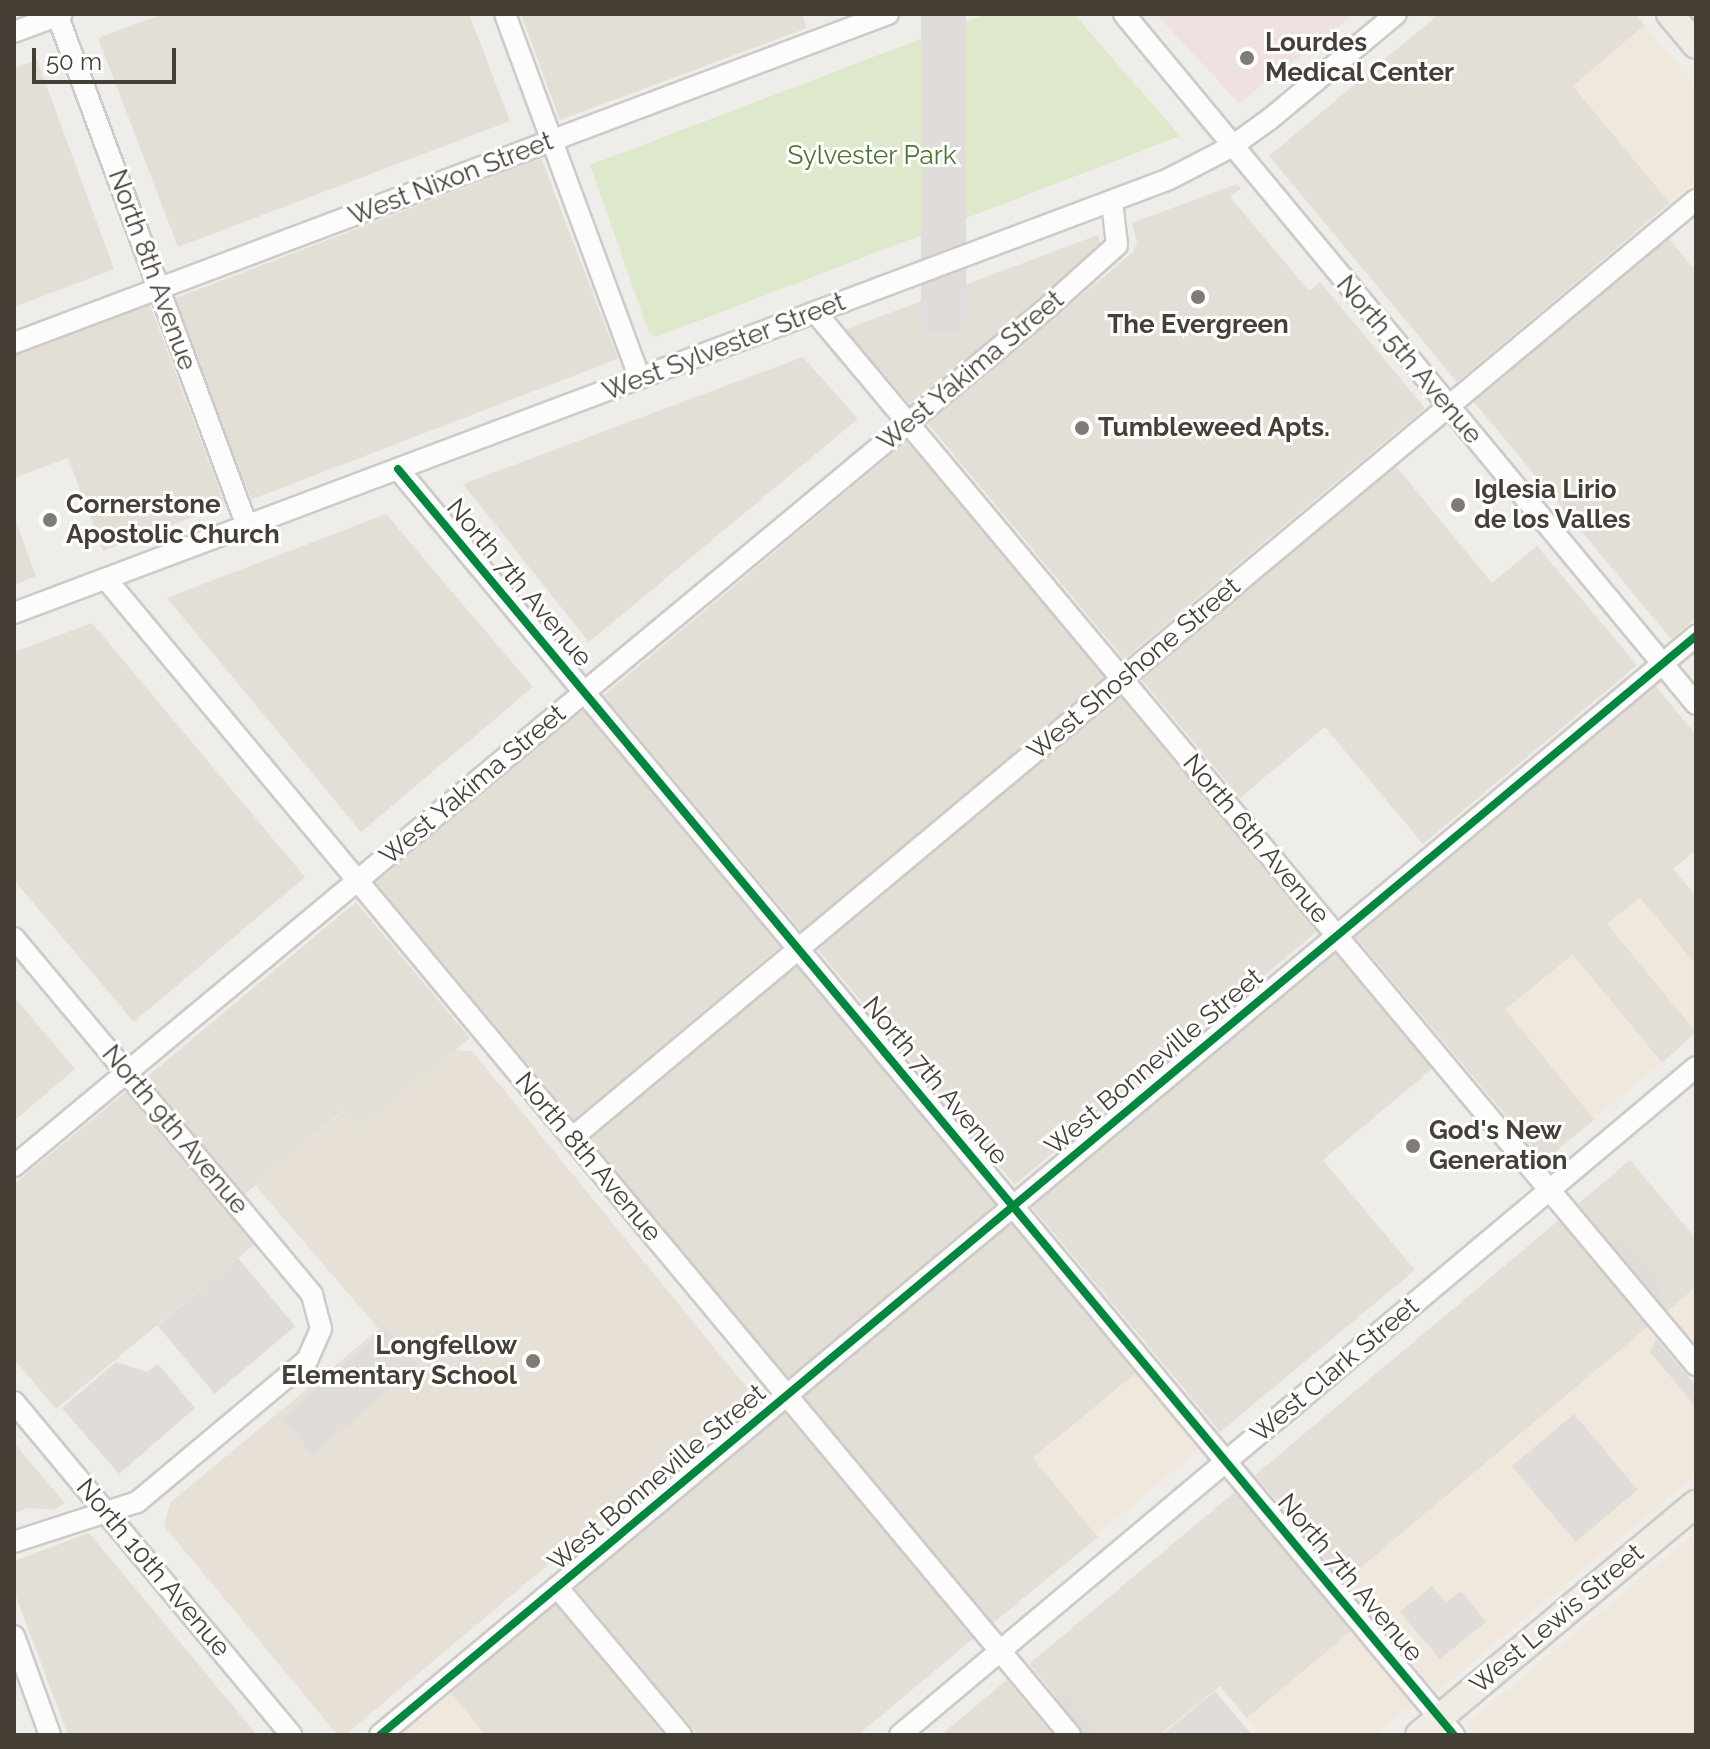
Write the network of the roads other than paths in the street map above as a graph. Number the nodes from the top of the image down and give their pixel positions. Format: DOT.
graph roads {
  1 [pos="505,14"];
  2 [pos="888,14"];
  3 [pos="1124,14"];
  4 [pos="1396,14"];
  5 [pos="1670,14"];
  6 [pos="59,15"];
  7 [pos="14,32"];
  8 [pos="1696,45"];
  9 [pos="552,140"];
  10 [pos="1231,147"];
  11 [pos="1696,200"];
  12 [pos="1112,202"];
  13 [pos="159,288"];
  14 [pos="816,313"];
  15 [pos="14,343"];
  16 [pos="640,378"];
  17 [pos="1448,407"];
  18 [pos="909,424"];
  19 [pos="398,469"];
  20 [pos="247,526"];
  21 [pos="106,579"];
  22 [pos="14,613"];
  23 [pos="1696,636"];
  24 [pos="1662,664"];
  25 [pos="1123,679"];
  26 [pos="585,693"];
  27 [pos="1696,704"];
  28 [pos="358,881"];
  29 [pos="1337,935"];
  30 [pos="14,938"];
  31 [pos="799,949"];
  32 [pos="1696,1067"];
  33 [pos="127,1073"];
  34 [pos="572,1138"];
  35 [pos="14,1166"];
  36 [pos="1550,1190"];
  37 [pos="1014,1206"];
  38 [pos="1696,1365"];
  39 [pos="787,1395"];
  40 [pos="14,1402"];
  41 [pos="1227,1461"];
  42 [pos="1696,1503"];
  43 [pos="105,1511"];
  44 [pos="14,1542"];
  45 [pos="557,1587"];
  46 [pos="14,1636"];
  47 [pos="1000,1651"];
  48 [pos="1447,1727"];
  49 [pos="50,1735"];
  50 [pos="291,1735"];
  51 [pos="380,1735"];
  52 [pos="681,1735"];
  53 [pos="900,1735"];
  54 [pos="1070,1735"];
  55 [pos="1419,1735"];
  1 -- 9 [label="street"];
  2 -- 9 [label="street, West Nixon Street"];
  3 -- 10 [label="street, North 5th Avenue"];
  4 -- 10 [label="street, West Sylvester Street"];
  5 -- 8 [label="main road"];
  6 -- 7 [label="street"];
  6 -- 13 [label="street, North 8th Avenue"];
  9 -- 13 [label="street, West Nixon Street"];
  9 -- 16 [label="street"];
  10 -- 12 [label="street, West Sylvester Street"];
  10 -- 17 [label="street, North 5th Avenue"];
  11 -- 17 [label="street, West Shoshone Street"];
  12 -- 14 [label="street, West Sylvester Street"];
  12 -- 18 [label="street, West Yakima Street"];
  13 -- 15 [label="street, West Nixon Street"];
  13 -- 20 [label="street, North 8th Avenue"];
  14 -- 16 [label="street, West Sylvester Street"];
  14 -- 18 [label="street, North 6th Avenue"];
  16 -- 19 [label="street, West Sylvester Street"];
  17 -- 24 [label="street, North 5th Avenue"];
  17 -- 25 [label="street, West Shoshone Street"];
  18 -- 25 [label="street, North 6th Avenue"];
  18 -- 26 [label="street, West Yakima Street"];
  19 -- 20 [label="street, West Sylvester Street"];
  19 -- 26 [label="street, North 7th Avenue"];
  20 -- 21 [label="street, West Sylvester Street"];
  21 -- 22 [label="street, West Sylvester Street"];
  21 -- 28 [label="street, North 8th Avenue"];
  23 -- 24 [label="street, West Bonneville Street"];
  24 -- 27 [label="street, North 5th Avenue"];
  24 -- 29 [label="street, West Bonneville Street"];
  25 -- 29 [label="street, North 6th Avenue"];
  25 -- 31 [label="street, West Shoshone Street"];
  26 -- 28 [label="street, West Yakima Street"];
  26 -- 31 [label="street, North 7th Avenue"];
  28 -- 33 [label="street, West Yakima Street"];
  28 -- 34 [label="street, North 8th Avenue"];
  29 -- 36 [label="street, North 6th Avenue"];
  29 -- 37 [label="street, West Bonneville Street"];
  30 -- 33 [label="street, North 9th Avenue"];
  31 -- 34 [label="street, West Shoshone Street"];
  31 -- 37 [label="street, North 7th Avenue"];
  32 -- 36 [label="street, West Clark Street"];
  33 -- 35 [label="street, West Yakima Street"];
  33 -- 43 [label="street, North 9th Avenue"];
  34 -- 39 [label="street, North 8th Avenue"];
  36 -- 38 [label="street, North 6th Avenue"];
  36 -- 41 [label="street, West Clark Street"];
  37 -- 39 [label="street, West Bonneville Street"];
  37 -- 41 [label="street, North 7th Avenue"];
  39 -- 45 [label="street, West Bonneville Street"];
  39 -- 47 [label="street, North 8th Avenue"];
  40 -- 43 [label="street, North 10th Avenue"];
  41 -- 47 [label="street, West Clark Street"];
  41 -- 48 [label="street, North 7th Avenue"];
  42 -- 48 [label="main road, West Lewis Street"];
  43 -- 44 [label="street"];
  43 -- 50 [label="street, North 10th Avenue"];
  45 -- 51 [label="street, West Bonneville Street"];
  45 -- 52 [label="street"];
  46 -- 49 [label="street"];
  47 -- 53 [label="street, West Clark Street"];
  47 -- 54 [label="street, North 8th Avenue"];
  48 -- 55 [label="main road, West Lewis Street"];
}
